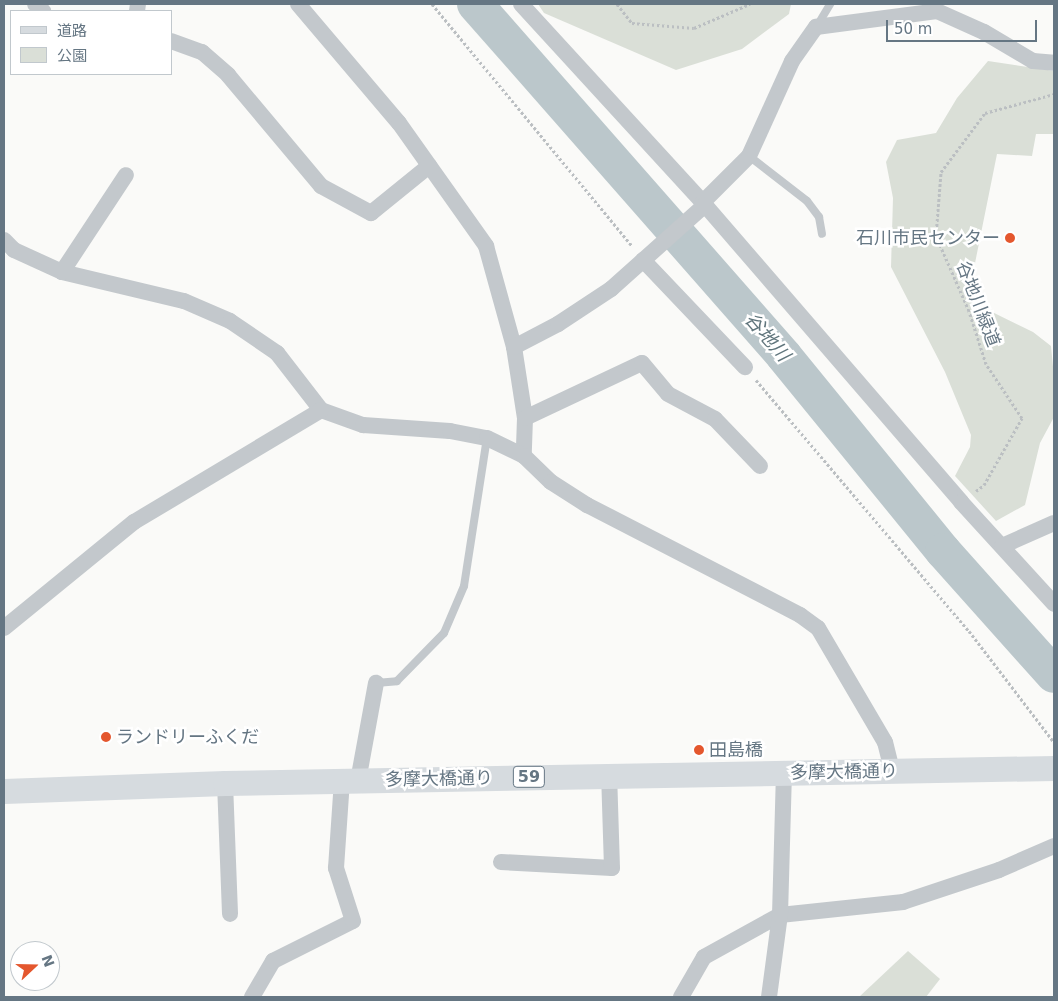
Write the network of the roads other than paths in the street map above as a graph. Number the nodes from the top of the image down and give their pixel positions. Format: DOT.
graph roads {
  1 [pos="298,4"];
  2 [pos="521,4"];
  3 [pos="830,4"];
  4 [pos="816,27"];
  5 [pos="172,41"];
  6 [pos="1054,64"];
  7 [pos="749,156"];
  8 [pos="429,166"];
  9 [pos="126,175"];
  10 [pos="702,206"];
  11 [pos="822,234"];
  12 [pos="4,240"];
  13 [pos="645,258"];
  14 [pos="62,272"];
  15 [pos="514,346"];
  16 [pos="745,367"];
  17 [pos="321,410"];
  18 [pos="525,418"];
  19 [pos="487,438"];
  20 [pos="524,456"];
  21 [pos="760,466"];
  22 [pos="1054,523"];
  23 [pos="1002,546"];
  24 [pos="1054,604"];
  25 [pos="4,628"];
  26 [pos="376,683"];
  27 [pos="1054,768"];
  28 [pos="892,771"];
  29 [pos="784,774"];
  30 [pos="609,775"];
  31 [pos="350,781"];
  32 [pos="225,783"];
  33 [pos="4,791"];
  34 [pos="1054,846"];
  35 [pos="500,862"];
  36 [pos="230,914"];
  37 [pos="780,915"];
  38 [pos="252,997"];
  39 [pos="681,997"];
  40 [pos="769,997"];
  1 -- 8 [label="street"];
  2 -- 10 [label="street"];
  3 -- 4 [label="lane"];
  4 -- 6 [label="street"];
  4 -- 7 [label="street"];
  5 -- 8 [label="street"];
  7 -- 10 [label="street"];
  7 -- 11 [label="lane"];
  8 -- 15 [label="street"];
  9 -- 14 [label="street"];
  10 -- 13 [label="street"];
  10 -- 23 [label="street"];
  12 -- 14 [label="street"];
  13 -- 15 [label="street"];
  13 -- 16 [label="street"];
  14 -- 17 [label="street"];
  15 -- 18 [label="street"];
  17 -- 19 [label="street"];
  17 -- 25 [label="street"];
  18 -- 20 [label="street"];
  18 -- 21 [label="street"];
  19 -- 20 [label="street"];
  19 -- 26 [label="lane"];
  20 -- 28 [label="street"];
  22 -- 23 [label="street"];
  23 -- 24 [label="street"];
  26 -- 31 [label="street"];
  27 -- 28 [label="main road, 多摩大橋通り / 59"];
  28 -- 29 [label="main road, 多摩大橋通り / 59"];
  29 -- 30 [label="main road, 多摩大橋通り / 59"];
  29 -- 37 [label="street"];
  30 -- 31 [label="main road, 多摩大橋通り / 59"];
  30 -- 35 [label="street"];
  31 -- 32 [label="main road, 多摩大橋通り / 59"];
  31 -- 38 [label="street"];
  32 -- 33 [label="main road, 多摩大橋通り / 59"];
  32 -- 36 [label="street"];
  34 -- 37 [label="street"];
  37 -- 39 [label="street"];
  37 -- 40 [label="street"];
}
